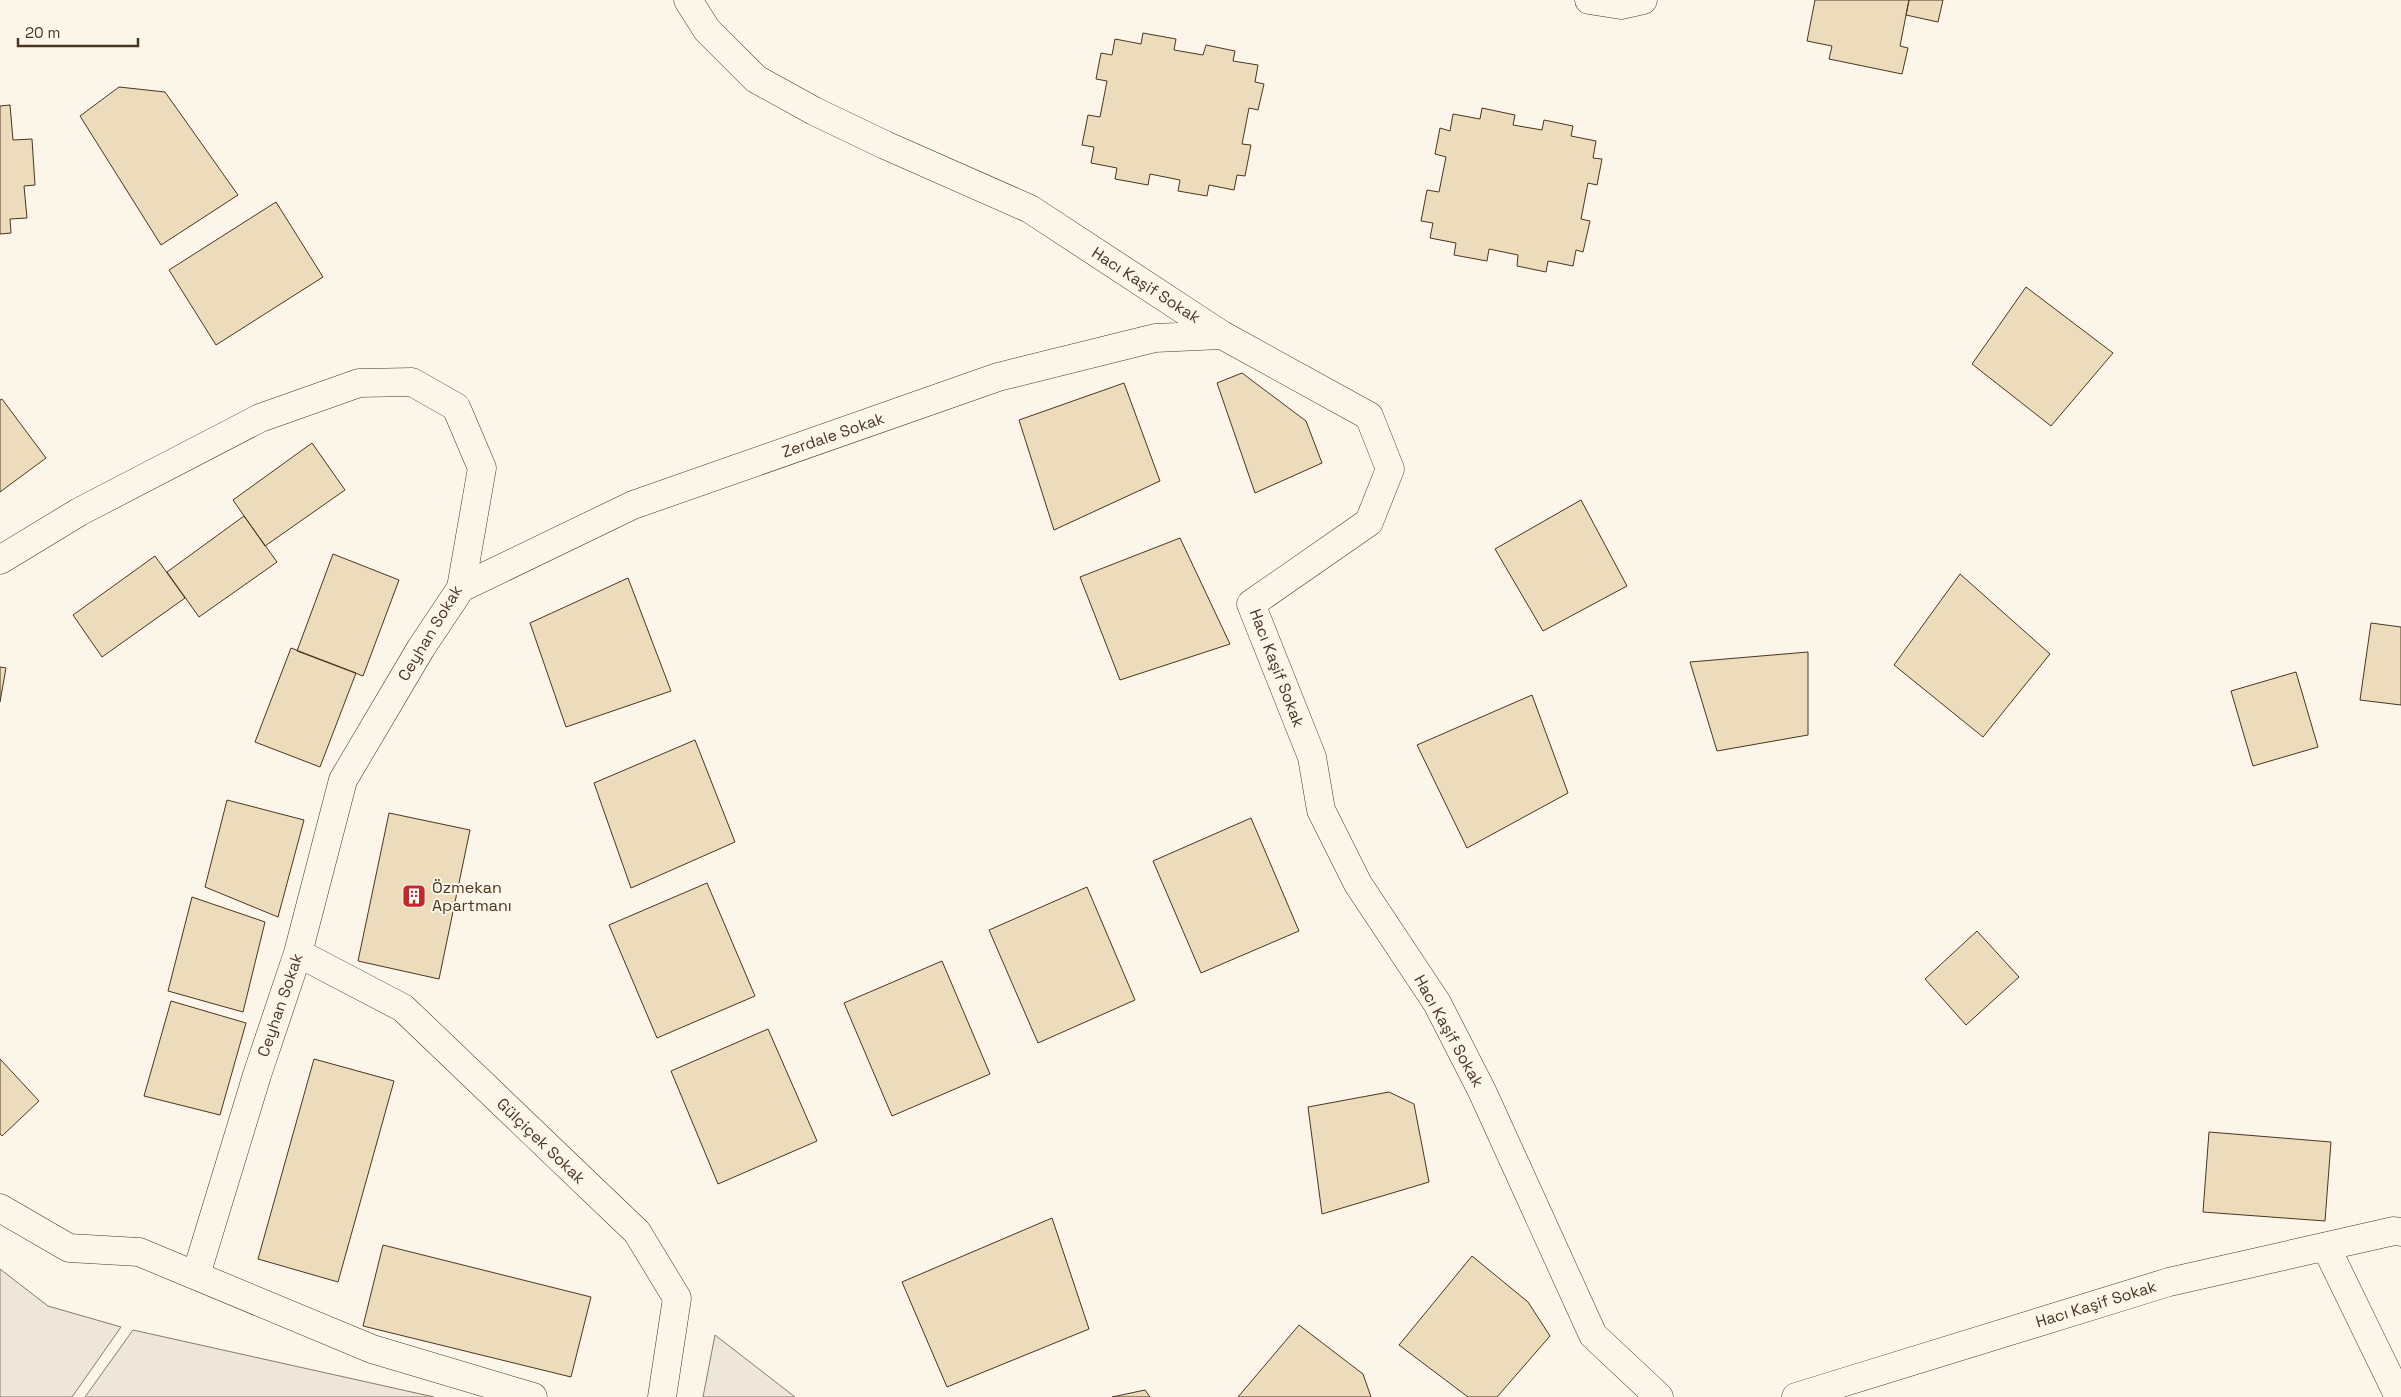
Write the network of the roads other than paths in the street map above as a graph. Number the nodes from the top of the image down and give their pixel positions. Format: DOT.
graph roads {
  1 [pos="688,0"];
  2 [pos="1589,0"];
  3 [pos="1643,0"];
  4 [pos="1222,335"];
  5 [pos="0,560"];
  6 [pos="461,588"];
  7 [pos="298,953"];
  8 [pos="0,1208"];
  9 [pos="2401,1232"];
  10 [pos="2326,1247"];
  11 [pos="196,1275"];
  12 [pos="533,1397"];
  13 [pos="662,1397"];
  14 [pos="1659,1397"];
  15 [pos="1796,1397"];
  16 [pos="2399,1397"];
  1 -- 4 [label="street, Hacı Kaşif Sokak"];
  2 -- 3 [label="street"];
  4 -- 6 [label="street, Zerdale Sokak"];
  4 -- 14 [label="street, Hacı Kaşif Sokak"];
  5 -- 6 [label="street, Ceyhan Sokak"];
  6 -- 7 [label="street, Ceyhan Sokak"];
  7 -- 11 [label="street, Ceyhan Sokak"];
  7 -- 13 [label="street, Gülçiçek Sokak"];
  8 -- 11 [label="street"];
  9 -- 10 [label="street, Hacı Kaşif Sokak"];
  10 -- 15 [label="street, Hacı Kaşif Sokak"];
  10 -- 16 [label="street"];
  11 -- 12 [label="street"];
}
